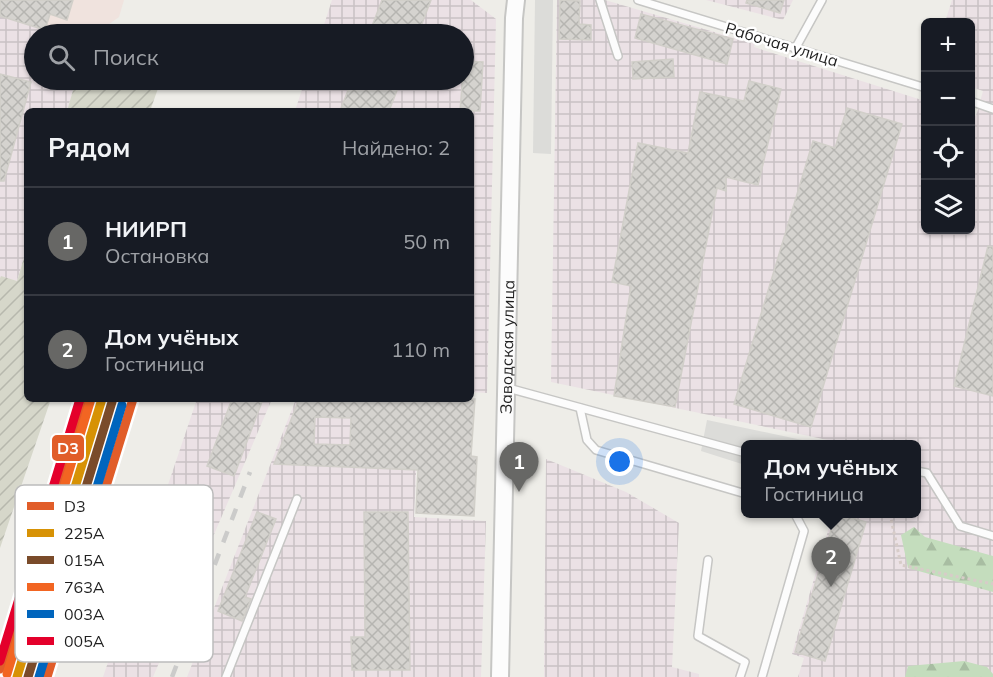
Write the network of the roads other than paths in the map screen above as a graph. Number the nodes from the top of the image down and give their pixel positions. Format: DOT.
graph roads {
  1 [pos="511,0"];
  2 [pos="516,0"];
  3 [pos="600,0"];
  4 [pos="638,0"];
  5 [pos="822,0"];
  6 [pos="514,18"];
  7 [pos="795,49"];
  8 [pos="618,56"];
  9 [pos="921,87"];
  10 [pos="975,103"];
  11 [pos="993,109"];
  12 [pos="506,387"];
  13 [pos="580,408"];
  14 [pos="741,452"];
  15 [pos="921,472"];
  16 [pos="741,493"];
  17 [pos="297,499"];
  18 [pos="798,518"];
  19 [pos="993,536"];
  20 [pos="708,560"];
  21 [pos="226,677"];
  22 [pos="500,677"];
  23 [pos="740,677"];
  24 [pos="762,677"];
  1 -- 6 [label="street, Заводская улица"];
  2 -- 6 [label="street, Заводская улица"];
  3 -- 8 [label="lane"];
  4 -- 7 [label="lane, Рабочая улица"];
  5 -- 7 [label="lane"];
  6 -- 12 [label="street, Заводская улица"];
  7 -- 9 [label="lane, Рабочая улица"];
  10 -- 11 [label="lane"];
  12 -- 13 [label="lane"];
  12 -- 22 [label="street, Заводская улица"];
  13 -- 14 [label="lane"];
  13 -- 16 [label="lane"];
  15 -- 19 [label="lane"];
  17 -- 21 [label="lane"];
  18 -- 24 [label="lane"];
  20 -- 23 [label="lane"];
}
